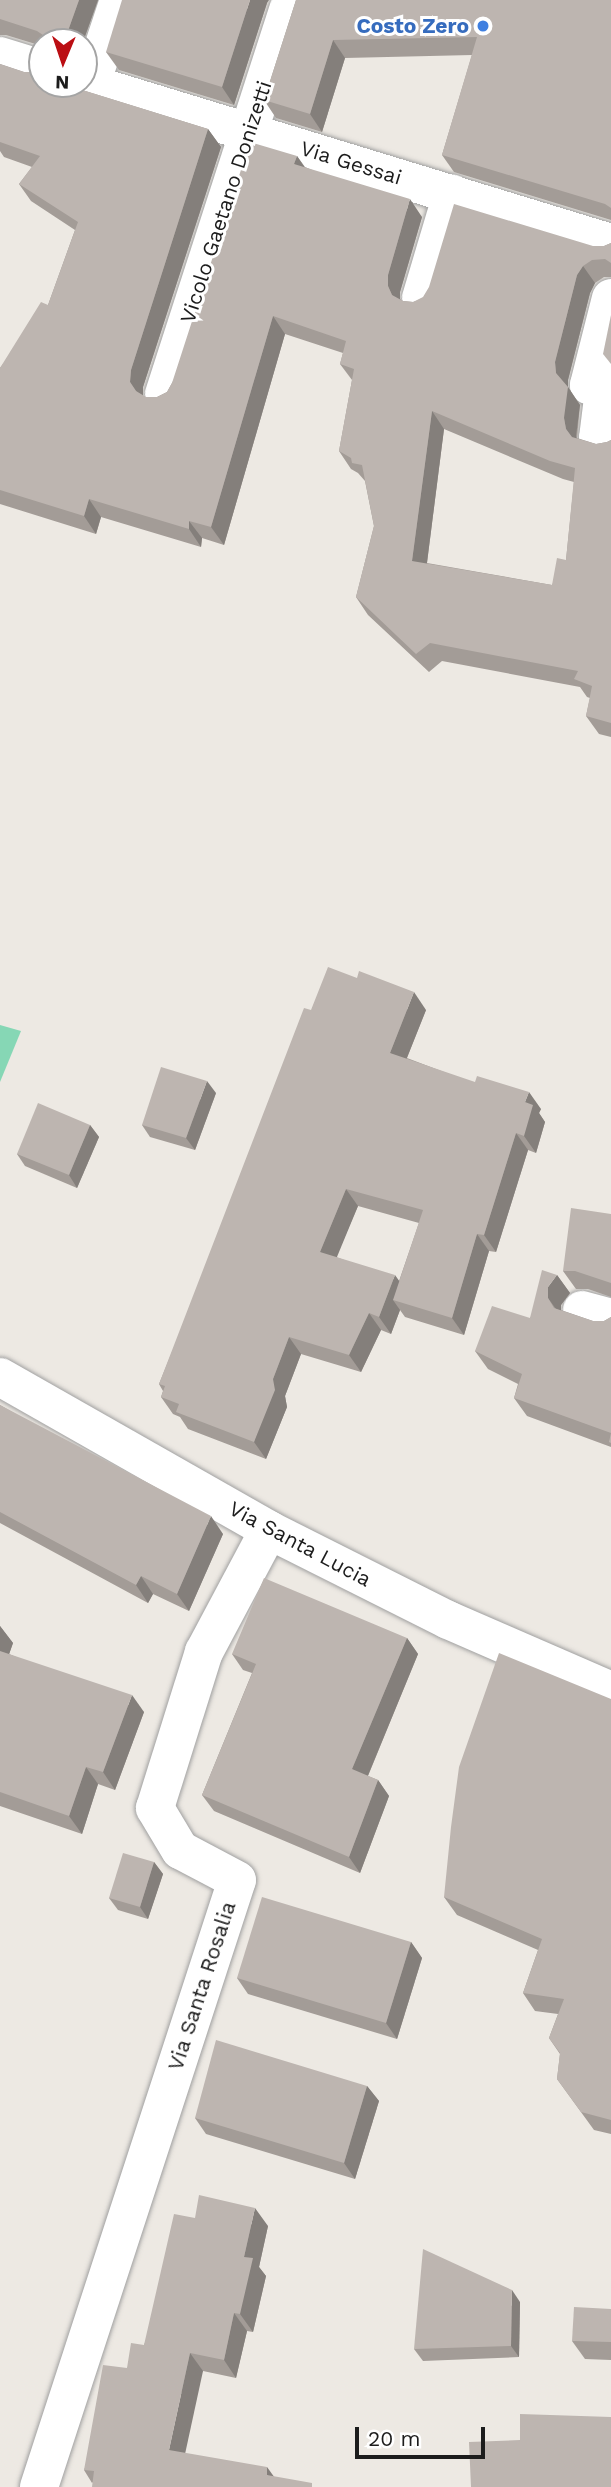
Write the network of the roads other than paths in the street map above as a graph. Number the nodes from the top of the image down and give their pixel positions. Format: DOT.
graph roads {
  1 [pos="119,0"];
  2 [pos="288,10"];
  3 [pos="98,54"];
  4 [pos="0,56"];
  5 [pos="28,65"];
  6 [pos="98,86"];
  7 [pos="248,132"];
  8 [pos="452,194"];
  9 [pos="611,243"];
  10 [pos="421,298"];
  11 [pos="611,298"];
  12 [pos="164,394"];
  13 [pos="611,440"];
  14 [pos="0,1377"];
  15 [pos="269,1531"];
  16 [pos="611,1691"];
  17 [pos="40,2487"];
  1 -- 3 [label="street, Via Gessai"];
  2 -- 7 [label="street, Vicolo Gaetano Donizetti"];
  4 -- 5 [label="street"];
  6 -- 7 [label="street, Via Gessai"];
  7 -- 8 [label="street, Via Gessai"];
  7 -- 12 [label="street, Vicolo Gaetano Donizetti"];
  8 -- 9 [label="street, Via Gessai"];
  8 -- 10 [label="street"];
  11 -- 13 [label="street"];
  14 -- 15 [label="street, Via Santa Lucia"];
  15 -- 16 [label="street, Via Santa Lucia"];
  15 -- 17 [label="street, Via Santa Rosalia"];
}
